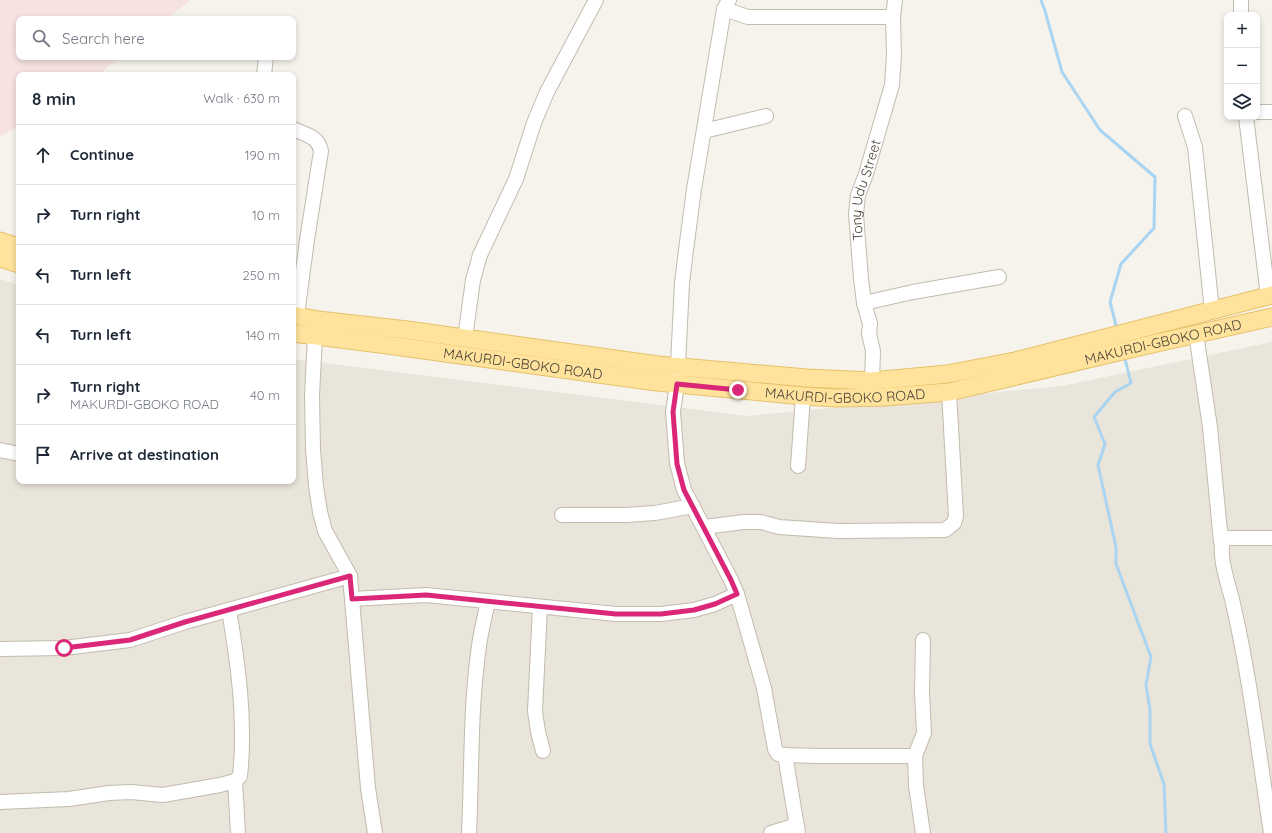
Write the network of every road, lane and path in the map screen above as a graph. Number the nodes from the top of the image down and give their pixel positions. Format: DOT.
graph roads {
  1 [pos="596,0"];
  2 [pos="895,0"];
  3 [pos="1241,0"];
  4 [pos="727,5"];
  5 [pos="1241,12"];
  6 [pos="893,17"];
  7 [pos="266,60"];
  8 [pos="264,72"];
  9 [pos="1260,112"];
  10 [pos="1272,112"];
  11 [pos="766,116"];
  12 [pos="1185,116"];
  13 [pos="1246,120"];
  14 [pos="296,130"];
  15 [pos="704,131"];
  16 [pos="0,241"];
  17 [pos="16,246"];
  18 [pos="0,258"];
  19 [pos="16,263"];
  20 [pos="999,277"];
  21 [pos="1270,296"];
  22 [pos="864,303"];
  23 [pos="296,309"];
  24 [pos="1212,311"];
  25 [pos="296,315"];
  26 [pos="1272,317"];
  27 [pos="296,333"];
  28 [pos="1196,334"];
  29 [pos="315,336"];
  30 [pos="465,338"];
  31 [pos="1137,339"];
  32 [pos="1105,347"];
  33 [pos="677,366"];
  34 [pos="872,381"];
  35 [pos="677,384"];
  36 [pos="949,392"];
  37 [pos="803,396"];
  38 [pos="0,450"];
  39 [pos="16,453"];
  40 [pos="798,466"];
  41 [pos="693,506"];
  42 [pos="562,515"];
  43 [pos="704,527"];
  44 [pos="1272,538"];
  45 [pos="1221,542"];
  46 [pos="350,576"];
  47 [pos="737,594"];
  48 [pos="352,599"];
  49 [pos="488,601"];
  50 [pos="540,607"];
  51 [pos="229,610"];
  52 [pos="923,640"];
  53 [pos="0,649"];
  54 [pos="543,751"];
  55 [pos="785,755"];
  56 [pos="915,756"];
  57 [pos="235,781"];
  58 [pos="0,802"];
  59 [pos="797,829"];
  60 [pos="238,833"];
  61 [pos="375,833"];
  62 [pos="469,833"];
  63 [pos="771,833"];
  64 [pos="923,833"];
  65 [pos="1272,833"];
  1 -- 30 [label="street"];
  2 -- 6 [label="street, Tony Udu Street"];
  3 -- 5 [label="street"];
  4 -- 6 [label="street"];
  4 -- 15 [label="street"];
  6 -- 22 [label="street, Tony Udu Street"];
  7 -- 8 [label="street"];
  9 -- 10 [label="street"];
  11 -- 15 [label="street"];
  12 -- 24 [label="street"];
  13 -- 21 [label="street"];
  14 -- 23 [label="street"];
  15 -- 33 [label="street"];
  16 -- 17 [label="main road"];
  18 -- 19 [label="main road"];
  20 -- 22 [label="street"];
  21 -- 24 [label="main road"];
  22 -- 34 [label="street, Tony Udu Street"];
  24 -- 31 [label="main road"];
  25 -- 30 [label="main road"];
  26 -- 28 [label="main road, MAKURDI-GBOKO ROAD"];
  27 -- 29 [label="main road, MAKURDI-GBOKO ROAD"];
  28 -- 31 [label="main road, MAKURDI-GBOKO ROAD"];
  28 -- 45 [label="street"];
  29 -- 35 [label="main road, MAKURDI-GBOKO ROAD"];
  29 -- 46 [label="street"];
  30 -- 33 [label="main road"];
  31 -- 32 [label="main road"];
  32 -- 34 [label="main road"];
  32 -- 36 [label="main road, MAKURDI-GBOKO ROAD"];
  33 -- 34 [label="main road"];
  33 -- 35 [label="street"];
  35 -- 37 [label="main road, MAKURDI-GBOKO ROAD"];
  35 -- 41 [label="street"];
  36 -- 37 [label="main road, MAKURDI-GBOKO ROAD"];
  36 -- 43 [label="street"];
  37 -- 40 [label="street"];
  38 -- 39 [label="street"];
  41 -- 42 [label="street"];
  41 -- 43 [label="street"];
  43 -- 47 [label="street"];
  44 -- 45 [label="street"];
  45 -- 65 [label="street"];
  46 -- 48 [label="street"];
  46 -- 51 [label="street"];
  47 -- 50 [label="street"];
  47 -- 55 [label="street"];
  48 -- 49 [label="street"];
  48 -- 61 [label="street"];
  49 -- 50 [label="street"];
  49 -- 62 [label="street"];
  50 -- 54 [label="street"];
  51 -- 53 [label="street"];
  51 -- 57 [label="street"];
  52 -- 56 [label="street"];
  55 -- 56 [label="street"];
  55 -- 59 [label="street"];
  56 -- 64 [label="street"];
  57 -- 58 [label="street"];
  57 -- 60 [label="street"];
  59 -- 63 [label="street"];
}
